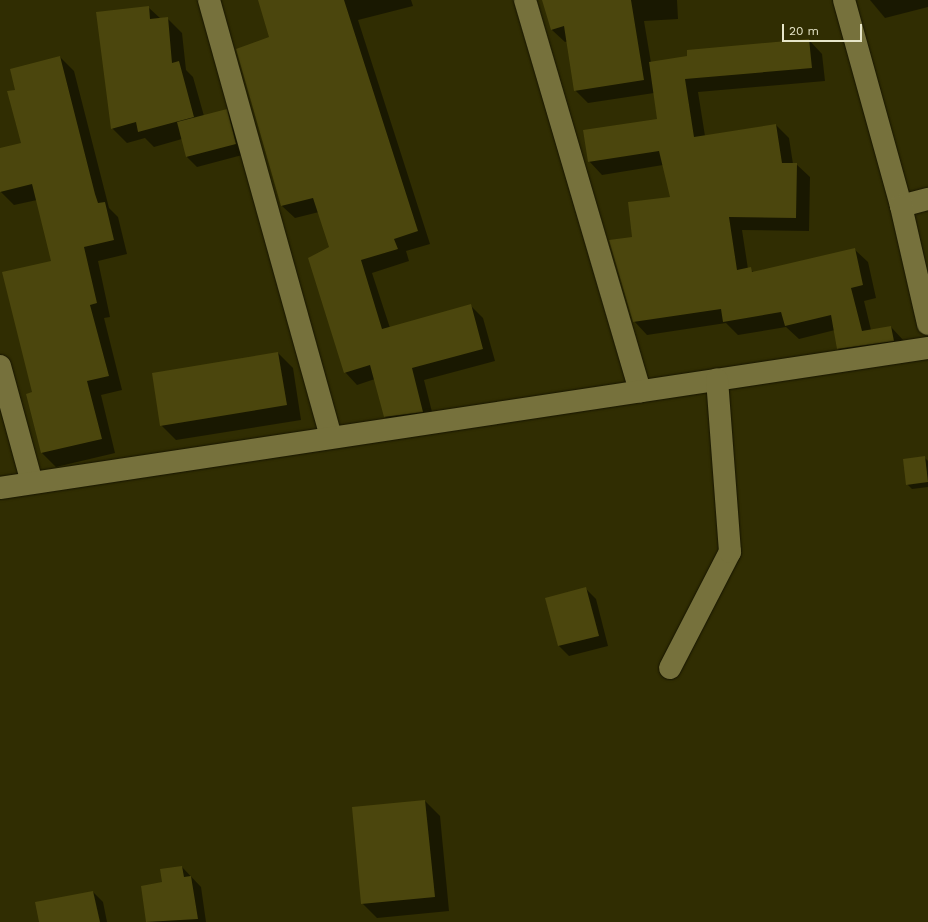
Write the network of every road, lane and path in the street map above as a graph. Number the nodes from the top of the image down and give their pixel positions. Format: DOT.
graph roads {
  1 [pos="209,0"];
  2 [pos="525,0"];
  3 [pos="844,0"];
  4 [pos="928,199"];
  5 [pos="901,206"];
  6 [pos="928,324"];
  7 [pos="928,348"];
  8 [pos="0,366"];
  9 [pos="717,379"];
  10 [pos="640,391"];
  11 [pos="330,437"];
  12 [pos="32,483"];
  13 [pos="0,488"];
  14 [pos="670,668"];
  1 -- 11 [label="street"];
  2 -- 10 [label="street"];
  3 -- 5 [label="street"];
  4 -- 5 [label="street"];
  5 -- 6 [label="street"];
  7 -- 9 [label="street"];
  8 -- 12 [label="street"];
  9 -- 10 [label="street"];
  9 -- 14 [label="street"];
  10 -- 11 [label="street"];
  11 -- 12 [label="street"];
  12 -- 13 [label="street"];
}
